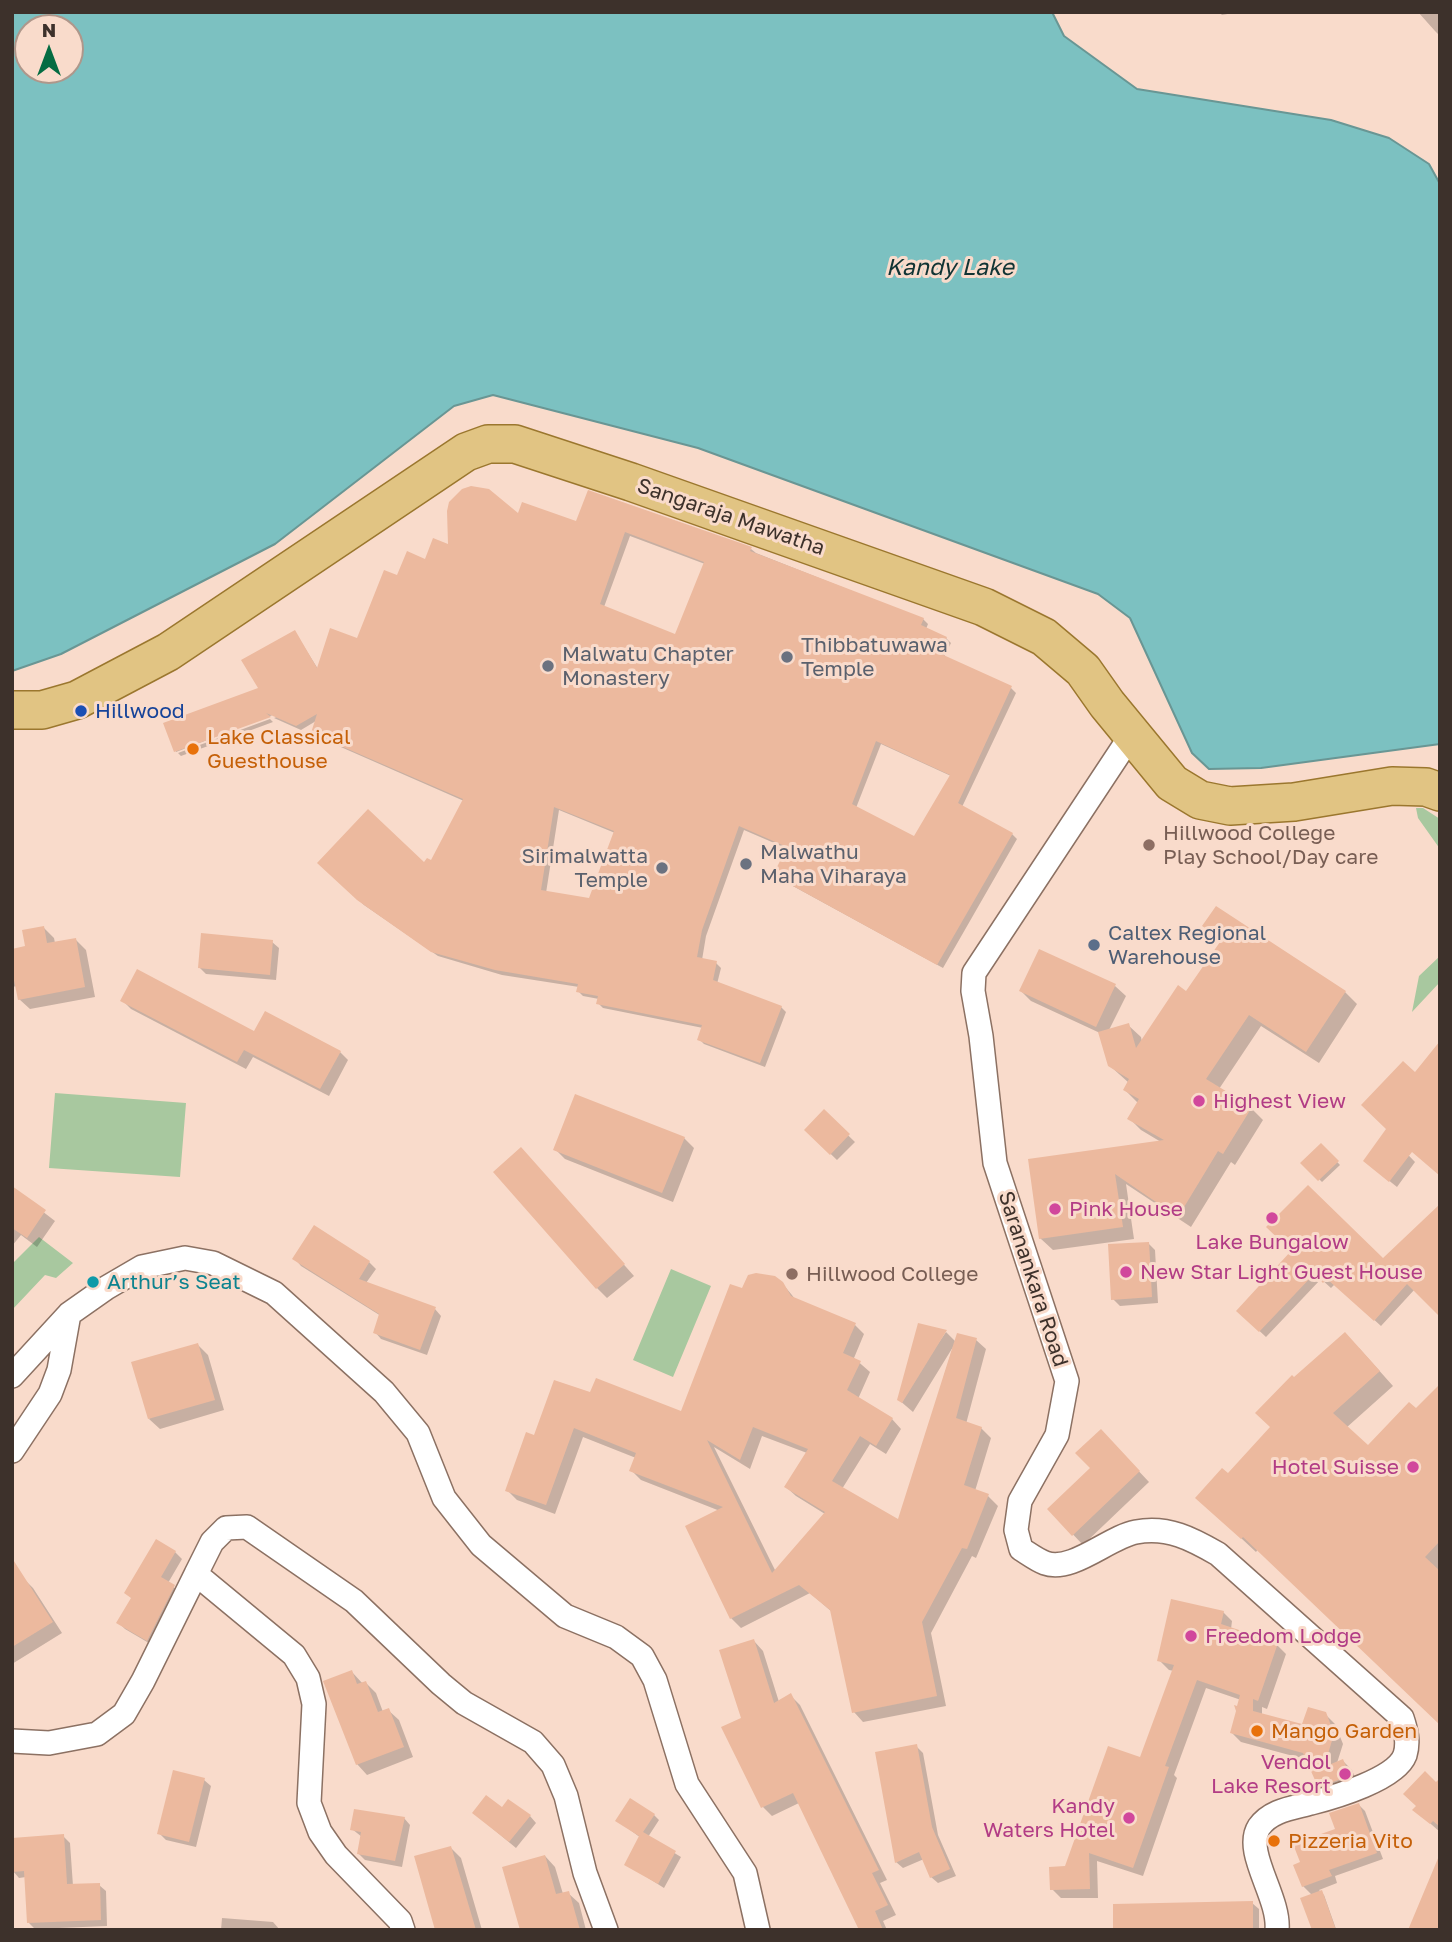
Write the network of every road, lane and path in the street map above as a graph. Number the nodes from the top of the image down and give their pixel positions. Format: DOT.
graph roads {
  1 [pos="12,710"];
  2 [pos="1132,734"];
  3 [pos="1440,792"];
  4 [pos="69,1314"];
  5 [pos="12,1376"];
  6 [pos="12,1451"];
  7 [pos="196,1574"];
  8 [pos="12,1741"];
  9 [pos="403,1930"];
  10 [pos="606,1930"];
  11 [pos="758,1930"];
  12 [pos="1277,1930"];
  1 -- 2 [label="main road, Sangaraja Mawatha"];
  2 -- 3 [label="main road, Sangaraja Mawatha"];
  2 -- 12 [label="street, Saranankara Road"];
  4 -- 5 [label="street"];
  4 -- 6 [label="street"];
  4 -- 11 [label="street"];
  7 -- 8 [label="street"];
  7 -- 9 [label="street"];
  7 -- 10 [label="street"];
}
